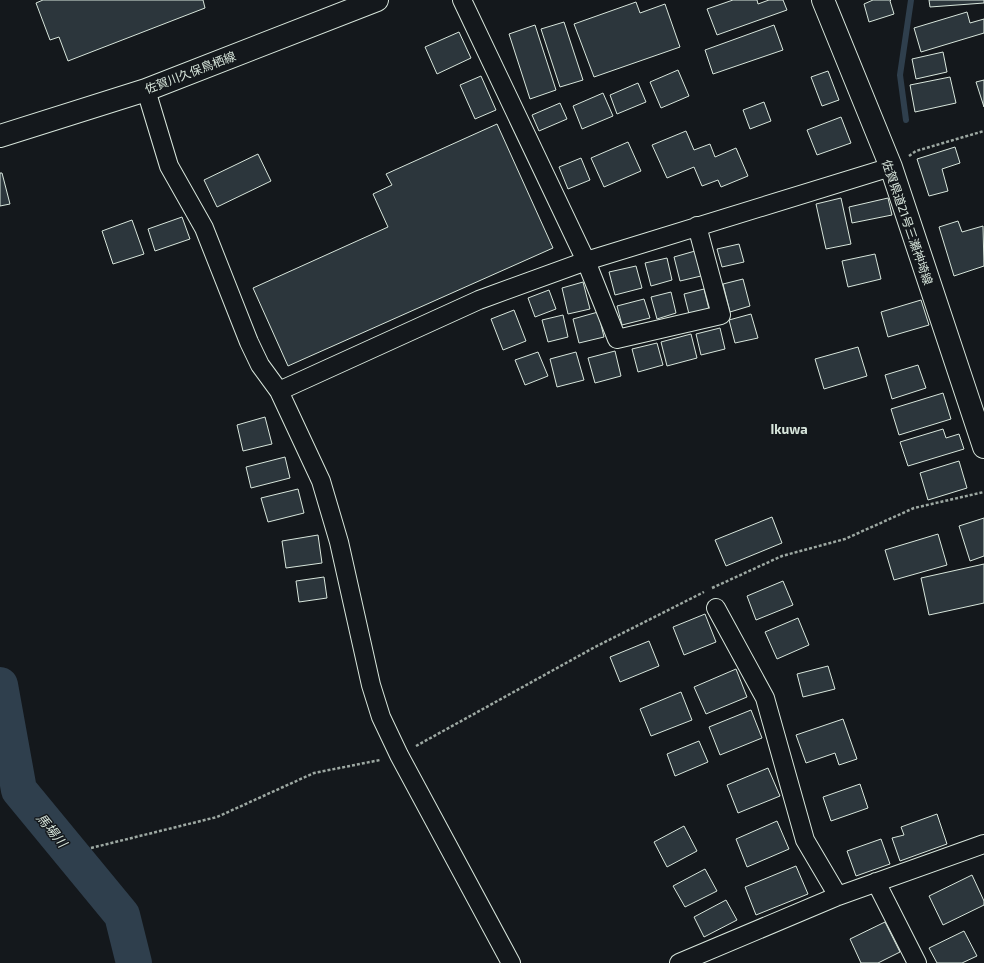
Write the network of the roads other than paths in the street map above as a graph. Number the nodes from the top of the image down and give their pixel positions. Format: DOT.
graph roads {
  1 [pos="377,0"];
  2 [pos="462,0"];
  3 [pos="823,0"];
  4 [pos="146,90"];
  5 [pos="0,136"];
  6 [pos="891,167"];
  7 [pos="697,226"];
  8 [pos="586,261"];
  9 [pos="279,391"];
  10 [pos="984,447"];
  11 [pos="716,608"];
  12 [pos="984,844"];
  13 [pos="876,882"];
  14 [pos="838,896"];
  15 [pos="511,963"];
  16 [pos="680,963"];
  17 [pos="917,963"];
  1 -- 4 [label="main road, 佐賀川久保鳥栖線"];
  2 -- 8 [label="street"];
  3 -- 6 [label="main road, 佐賀県道21号三瀬神埼線"];
  4 -- 5 [label="main road, 佐賀川久保鳥栖線"];
  4 -- 9 [label="street"];
  6 -- 7 [label="street"];
  6 -- 10 [label="main road, 佐賀県道21号三瀬神埼線"];
  7 -- 8 [label="street"];
  7 -- 8 [label="street"];
  8 -- 9 [label="street"];
  9 -- 15 [label="street"];
  11 -- 14 [label="street"];
  12 -- 13 [label="street"];
  13 -- 14 [label="street"];
  13 -- 17 [label="street"];
  14 -- 16 [label="street"];
}
